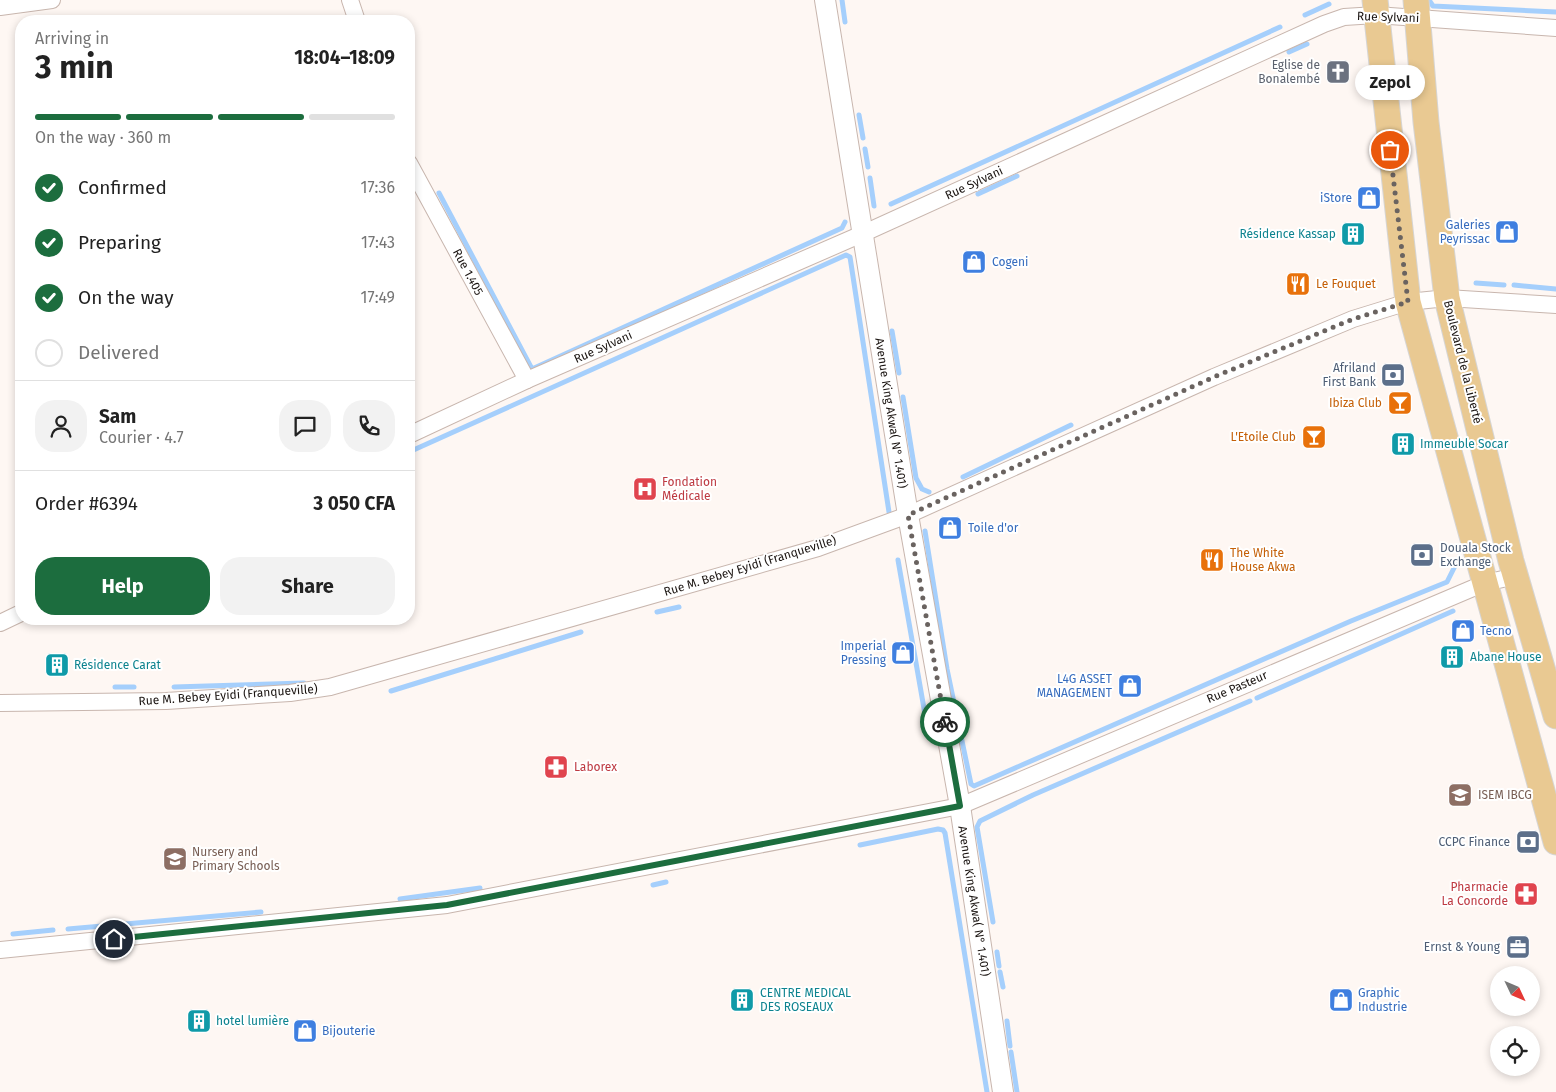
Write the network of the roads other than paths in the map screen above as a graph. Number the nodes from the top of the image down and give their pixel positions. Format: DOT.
graph roads {
  1 [pos="52,0"];
  2 [pos="350,0"];
  3 [pos="825,0"];
  4 [pos="0,7"];
  5 [pos="1376,7"];
  6 [pos="1417,9"];
  7 [pos="355,15"];
  8 [pos="1556,28"];
  9 [pos="415,174"];
  10 [pos="862,234"];
  11 [pos="1447,298"];
  12 [pos="1408,302"];
  13 [pos="1556,305"];
  14 [pos="526,380"];
  15 [pos="415,432"];
  16 [pos="908,515"];
  17 [pos="1516,576"];
  18 [pos="1485,583"];
  19 [pos="15,616"];
  20 [pos="0,623"];
  21 [pos="0,703"];
  22 [pos="1556,716"];
  23 [pos="960,806"];
  24 [pos="1556,842"];
  25 [pos="0,950"];
  26 [pos="1003,1092"];
  1 -- 4 [label="street"];
  2 -- 7 [label="street"];
  3 -- 10 [label="street, Avenue King Akwa( N° 1.401)"];
  5 -- 6 [label="street, Rue Sylvani"];
  5 -- 10 [label="street, Rue Sylvani"];
  5 -- 12 [label="main road"];
  6 -- 8 [label="street, Rue Sylvani"];
  6 -- 11 [label="main road, Boulevard de la Liberté"];
  9 -- 14 [label="street, Rue 1.405"];
  10 -- 14 [label="street, Rue Sylvani"];
  10 -- 16 [label="street, Avenue King Akwa( N° 1.401)"];
  11 -- 12 [label="street, Rue M. Bebey Eyidi (Franqueville)"];
  11 -- 13 [label="street, Rue M. Bebey Eyidi (Franqueville)"];
  11 -- 17 [label="main road, Boulevard de la Liberté"];
  12 -- 16 [label="street, Rue M. Bebey Eyidi (Franqueville)"];
  12 -- 18 [label="main road"];
  14 -- 15 [label="street, Rue Sylvani"];
  16 -- 21 [label="street, Rue M. Bebey Eyidi (Franqueville)"];
  16 -- 23 [label="street, Avenue King Akwa( N° 1.401)"];
  17 -- 18 [label="street, Rue Pasteur"];
  17 -- 22 [label="main road, Boulevard de la Liberté"];
  18 -- 23 [label="street, Rue Pasteur"];
  18 -- 24 [label="main road"];
  19 -- 20 [label="street"];
  23 -- 25 [label="street, Rue Pasteur"];
  23 -- 26 [label="street, Avenue King Akwa( N° 1.401)"];
}
